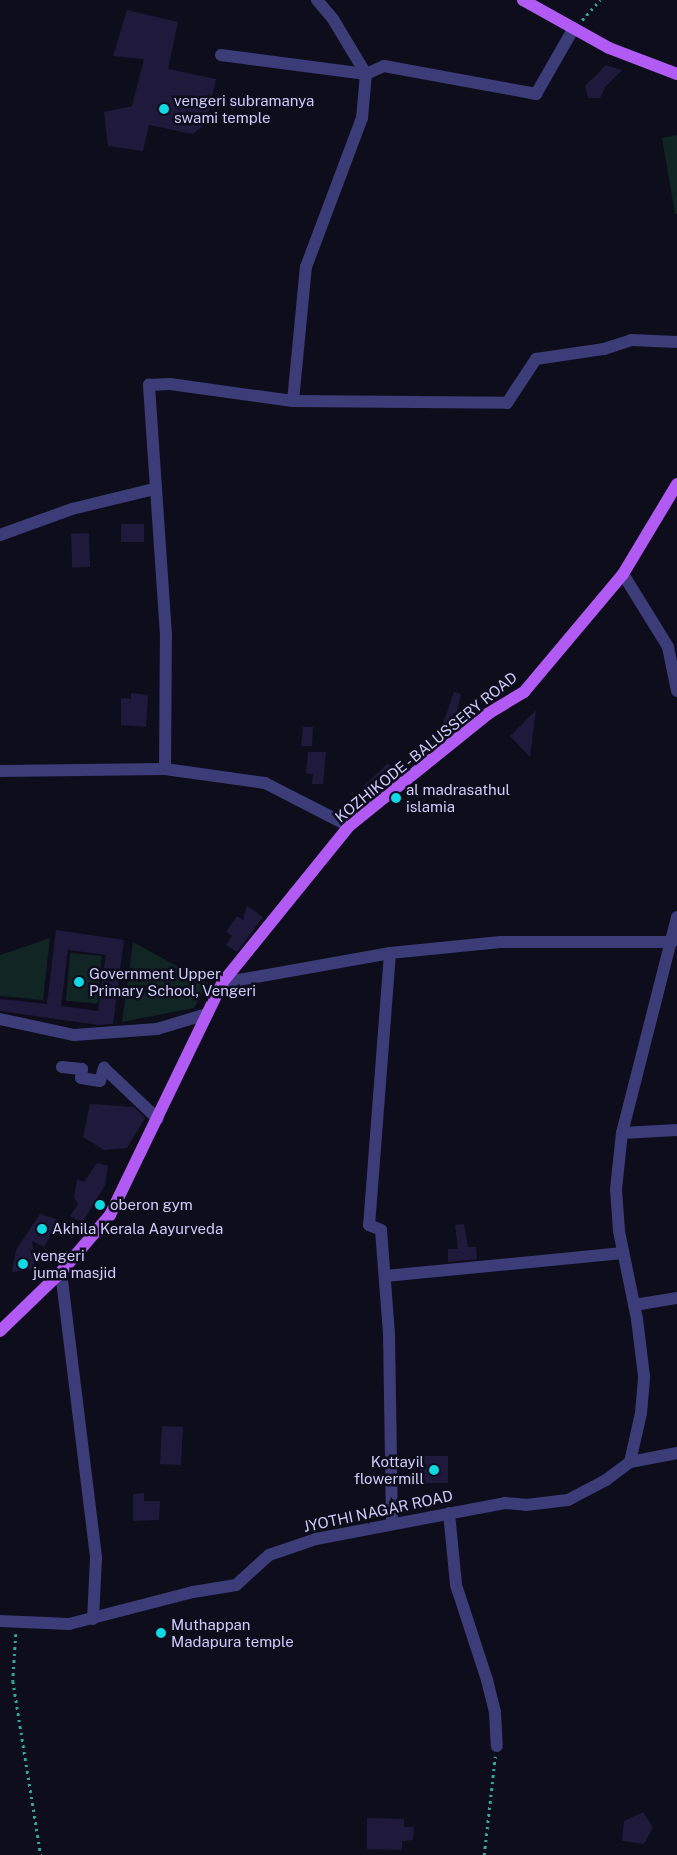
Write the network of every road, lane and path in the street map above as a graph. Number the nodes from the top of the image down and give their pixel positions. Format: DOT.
graph roads {
  1 [pos="317,0"];
  2 [pos="523,0"];
  3 [pos="600,0"];
  4 [pos="574,28"];
  5 [pos="222,55"];
  6 [pos="366,74"];
  7 [pos="677,74"];
  8 [pos="677,342"];
  9 [pos="293,401"];
  10 [pos="677,484"];
  11 [pos="154,488"];
  12 [pos="0,535"];
  13 [pos="623,574"];
  14 [pos="677,691"];
  15 [pos="165,768"];
  16 [pos="0,771"];
  17 [pos="349,826"];
  18 [pos="677,917"];
  19 [pos="672,942"];
  20 [pos="390,953"];
  21 [pos="222,983"];
  22 [pos="207,1014"];
  23 [pos="0,1019"];
  24 [pos="62,1067"];
  25 [pos="158,1119"];
  26 [pos="677,1130"];
  27 [pos="622,1133"];
  28 [pos="622,1253"];
  29 [pos="61,1272"];
  30 [pos="385,1276"];
  31 [pos="677,1298"];
  32 [pos="634,1304"];
  33 [pos="0,1331"];
  34 [pos="677,1453"];
  35 [pos="630,1462"];
  36 [pos="448,1512"];
  37 [pos="392,1522"];
  38 [pos="93,1618"];
  39 [pos="0,1621"];
  40 [pos="19,1622"];
  41 [pos="497,1746"];
  42 [pos="41,1855"];
  43 [pos="484,1855"];
  1 -- 6 [label="street"];
  2 -- 4 [label="main road"];
  3 -- 4 [label="path"];
  4 -- 6 [label="street"];
  4 -- 7 [label="main road"];
  5 -- 6 [label="street"];
  6 -- 9 [label="street"];
  8 -- 9 [label="street"];
  9 -- 11 [label="street"];
  10 -- 13 [label="main road, KOZHIKODE - BALUSSERY ROAD"];
  11 -- 12 [label="street"];
  11 -- 15 [label="street"];
  13 -- 14 [label="street"];
  13 -- 17 [label="main road, KOZHIKODE - BALUSSERY ROAD"];
  15 -- 16 [label="street"];
  15 -- 17 [label="street"];
  17 -- 21 [label="main road, KOZHIKODE - BALUSSERY ROAD"];
  18 -- 19 [label="street"];
  19 -- 20 [label="street"];
  19 -- 27 [label="street"];
  20 -- 21 [label="street"];
  20 -- 30 [label="street"];
  21 -- 22 [label="main road, KOZHIKODE - BALUSSERY ROAD"];
  22 -- 23 [label="street"];
  22 -- 25 [label="main road, KOZHIKODE - BALUSSERY ROAD"];
  24 -- 25 [label="street"];
  25 -- 29 [label="main road, KOZHIKODE - BALUSSERY ROAD"];
  26 -- 27 [label="street"];
  27 -- 28 [label="street"];
  28 -- 30 [label="street"];
  28 -- 32 [label="street"];
  29 -- 33 [label="main road, KOZHIKODE - BALUSSERY ROAD"];
  29 -- 38 [label="street"];
  30 -- 37 [label="street"];
  31 -- 32 [label="street"];
  32 -- 35 [label="street"];
  34 -- 35 [label="street, JYOTHI NAGAR ROAD"];
  35 -- 36 [label="street, JYOTHI NAGAR ROAD"];
  36 -- 37 [label="street, JYOTHI NAGAR ROAD"];
  36 -- 41 [label="street"];
  37 -- 38 [label="street, JYOTHI NAGAR ROAD"];
  38 -- 40 [label="street, JYOTHI NAGAR ROAD"];
  39 -- 40 [label="street, JYOTHI NAGAR ROAD"];
  40 -- 42 [label="path"];
  41 -- 43 [label="path"];
}
